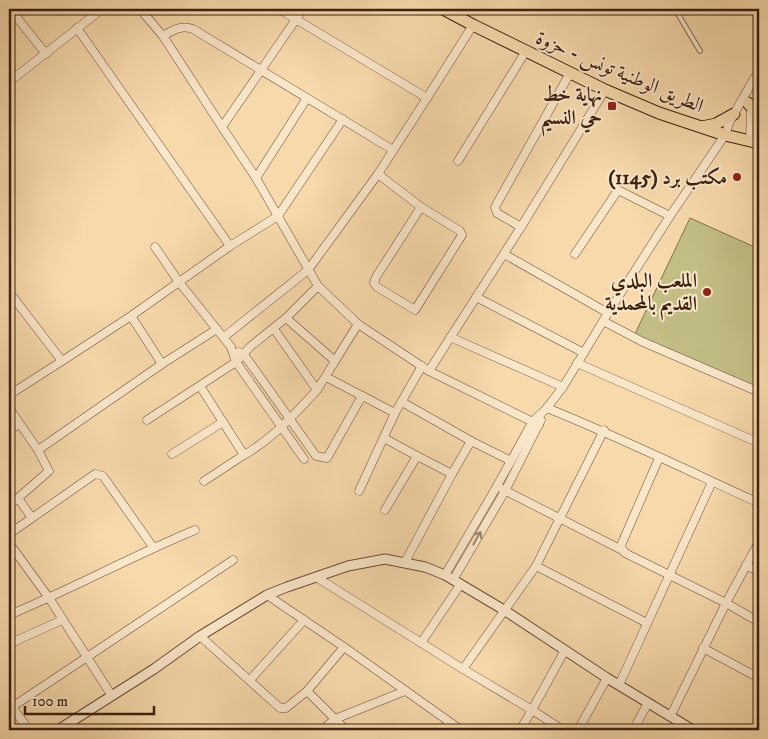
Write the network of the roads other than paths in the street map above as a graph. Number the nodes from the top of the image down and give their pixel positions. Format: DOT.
graph roads {
  1 [pos="10,9"];
  2 [pos="100,9"];
  3 [pos="140,9"];
  4 [pos="279,9"];
  5 [pos="304,9"];
  6 [pos="443,9"];
  7 [pos="675,9"];
  8 [pos="296,20"];
  9 [pos="473,25"];
  10 [pos="77,28"];
  11 [pos="162,36"];
  12 [pos="526,51"];
  13 [pos="700,51"];
  14 [pos="46,54"];
  15 [pos="262,70"];
  16 [pos="759,70"];
  17 [pos="9,71"];
  18 [pos="570,73"];
  19 [pos="12,80"];
  20 [pos="605,90"];
  21 [pos="307,98"];
  22 [pos="427,98"];
  23 [pos="747,99"];
  24 [pos="734,114"];
  25 [pos="343,119"];
  26 [pos="222,127"];
  27 [pos="702,127"];
  28 [pos="759,129"];
  29 [pos="725,135"];
  30 [pos="755,141"];
  31 [pos="392,150"];
  32 [pos="458,161"];
  33 [pos="378,174"];
  34 [pos="256,178"];
  35 [pos="422,207"];
  36 [pos="278,216"];
  37 [pos="670,216"];
  38 [pos="521,228"];
  39 [pos="230,246"];
  40 [pos="155,247"];
  41 [pos="504,254"];
  42 [pos="575,254"];
  43 [pos="308,270"];
  44 [pos="179,282"];
  45 [pos="318,286"];
  46 [pos="9,292"];
  47 [pos="476,297"];
  48 [pos="608,313"];
  49 [pos="131,316"];
  50 [pos="286,318"];
  51 [pos="603,321"];
  52 [pos="358,324"];
  53 [pos="218,329"];
  54 [pos="274,329"];
  55 [pos="224,336"];
  56 [pos="450,337"];
  57 [pos="231,347"];
  58 [pos="584,353"];
  59 [pos="244,354"];
  60 [pos="62,361"];
  61 [pos="335,361"];
  62 [pos="236,362"];
  63 [pos="578,363"];
  64 [pos="162,364"];
  65 [pos="426,369"];
  66 [pos="326,377"];
  67 [pos="200,386"];
  68 [pos="563,387"];
  69 [pos="317,390"];
  70 [pos="759,392"];
  71 [pos="9,394"];
  72 [pos="362,396"];
  73 [pos="402,402"];
  74 [pos="9,408"];
  75 [pos="546,408"];
  76 [pos="395,413"];
  77 [pos="147,420"];
  78 [pos="290,420"];
  79 [pos="223,422"];
  80 [pos="536,423"];
  81 [pos="19,424"];
  82 [pos="281,426"];
  83 [pos="604,430"];
  84 [pos="9,431"];
  85 [pos="384,438"];
  86 [pos="471,441"];
  87 [pos="759,443"];
  88 [pos="38,450"];
  89 [pos="172,454"];
  90 [pos="244,455"];
  91 [pos="417,456"];
  92 [pos="659,458"];
  93 [pos="304,459"];
  94 [pos="511,461"];
  95 [pos="452,474"];
  96 [pos="204,482"];
  97 [pos="712,482"];
  98 [pos="501,488"];
  99 [pos="359,492"];
  100 [pos="18,498"];
  101 [pos="759,503"];
  102 [pos="9,506"];
  103 [pos="384,510"];
  104 [pos="32,518"];
  105 [pos="559,519"];
  106 [pos="195,530"];
  107 [pos="9,534"];
  108 [pos="759,542"];
  109 [pos="9,543"];
  110 [pos="153,547"];
  111 [pos="622,550"];
  112 [pos="233,560"];
  113 [pos="405,562"];
  114 [pos="536,566"];
  115 [pos="746,566"];
  116 [pos="759,572"];
  117 [pos="316,576"];
  118 [pos="670,576"];
  119 [pos="453,580"];
  120 [pos="267,595"];
  121 [pos="49,598"];
  122 [pos="726,603"];
  123 [pos="504,610"];
  124 [pos="9,615"];
  125 [pos="62,620"];
  126 [pos="304,620"];
  127 [pos="647,622"];
  128 [pos="759,622"];
  129 [pos="200,636"];
  130 [pos="421,643"];
  131 [pos="9,644"];
  132 [pos="344,647"];
  133 [pos="703,648"];
  134 [pos="565,650"];
  135 [pos="86,656"];
  136 [pos="463,669"];
  137 [pos="607,678"];
  138 [pos="759,678"];
  139 [pos="250,680"];
  140 [pos="619,685"];
  141 [pos="405,690"];
  142 [pos="307,691"];
  143 [pos="112,696"];
  144 [pos="648,703"];
  145 [pos="10,705"];
  146 [pos="532,710"];
  147 [pos="670,715"];
  148 [pos="335,719"];
  149 [pos="452,724"];
  150 [pos="29,730"];
  151 [pos="58,730"];
  152 [pos="322,730"];
  153 [pos="346,730"];
  154 [pos="438,730"];
  155 [pos="461,730"];
  156 [pos="520,730"];
  157 [pos="563,730"];
  158 [pos="578,730"];
  159 [pos="632,730"];
  160 [pos="694,730"];
  1 -- 14 [label="street"];
  2 -- 10 [label="street"];
  3 -- 11 [label="street"];
  4 -- 8 [label="street"];
  5 -- 8 [label="street"];
  6 -- 9 [label="main road, الطريق الوطنية تونس - حزوة"];
  7 -- 13 [label="lane"];
  8 -- 15 [label="street"];
  8 -- 22 [label="street"];
  9 -- 12 [label="main road, الطريق الوطنية تونس - حزوة"];
  9 -- 22 [label="street"];
  10 -- 14 [label="street"];
  10 -- 39 [label="street"];
  11 -- 15 [label="street"];
  11 -- 26 [label="street"];
  12 -- 18 [label="main road, الطريق الوطنية تونس - حزوة"];
  12 -- 32 [label="street"];
  14 -- 19 [label="street"];
  15 -- 21 [label="street"];
  15 -- 26 [label="street"];
  16 -- 23 [label="street"];
  17 -- 19 [label="street"];
  18 -- 20 [label="main road, الطريق الوطنية تونس - حزوة"];
  18 -- 38 [label="street"];
  20 -- 27 [label="main road, الطريق الوطنية تونس - حزوة"];
  20 -- 38 [label="street"];
  21 -- 25 [label="street"];
  21 -- 34 [label="street"];
  22 -- 31 [label="street"];
  23 -- 24 [label="street"];
  23 -- 28 [label="main road"];
  23 -- 30 [label="street"];
  24 -- 27 [label="main road"];
  24 -- 29 [label="street"];
  25 -- 31 [label="street"];
  25 -- 36 [label="street"];
  26 -- 34 [label="street"];
  27 -- 29 [label="main road, الطريق الوطنية تونس - حزوة"];
  29 -- 30 [label="main road, الطريق الوطنية تونس - حزوة"];
  29 -- 37 [label="street"];
  31 -- 33 [label="street"];
  33 -- 35 [label="street"];
  33 -- 43 [label="street"];
  34 -- 36 [label="street"];
  35 -- 35 [label="street"];
  36 -- 39 [label="street"];
  36 -- 43 [label="street"];
  37 -- 42 [label="street"];
  37 -- 48 [label="street"];
  38 -- 41 [label="street"];
  39 -- 44 [label="street"];
  40 -- 44 [label="street"];
  41 -- 47 [label="street"];
  41 -- 48 [label="street"];
  43 -- 45 [label="street"];
  43 -- 55 [label="street"];
  44 -- 49 [label="street"];
  44 -- 53 [label="street"];
  45 -- 50 [label="street"];
  45 -- 52 [label="street"];
  46 -- 60 [label="street"];
  47 -- 56 [label="street"];
  47 -- 58 [label="street"];
  48 -- 51 [label="street"];
  49 -- 60 [label="street"];
  49 -- 64 [label="street"];
  50 -- 54 [label="street"];
  50 -- 61 [label="street"];
  51 -- 58 [label="street"];
  51 -- 70 [label="street"];
  52 -- 61 [label="street"];
  52 -- 65 [label="street"];
  53 -- 55 [label="street"];
  53 -- 64 [label="street"];
  54 -- 59 [label="street"];
  54 -- 69 [label="street"];
  55 -- 57 [label="street"];
  56 -- 65 [label="street"];
  56 -- 68 [label="street"];
  57 -- 59 [label="street"];
  57 -- 62 [label="street"];
  58 -- 63 [label="street"];
  59 -- 62 [label="street"];
  59 -- 78 [label="street"];
  60 -- 71 [label="street"];
  61 -- 66 [label="street"];
  62 -- 67 [label="street"];
  62 -- 82 [label="street"];
  63 -- 68 [label="street"];
  63 -- 87 [label="street"];
  64 -- 88 [label="street"];
  65 -- 73 [label="street"];
  65 -- 80 [label="street"];
  66 -- 69 [label="street"];
  66 -- 72 [label="street"];
  67 -- 77 [label="street"];
  67 -- 79 [label="street"];
  68 -- 75 [label="street"];
  69 -- 78 [label="street"];
  72 -- 76 [label="street"];
  72 -- 78 [label="street"];
  73 -- 76 [label="street"];
  73 -- 86 [label="street"];
  74 -- 81 [label="street"];
  75 -- 80 [label="street"];
  75 -- 83 [label="street"];
  76 -- 85 [label="street"];
  78 -- 82 [label="street"];
  79 -- 89 [label="street"];
  79 -- 90 [label="street"];
  80 -- 94 [label="street"];
  80 -- 98 [label="street"];
  81 -- 84 [label="street"];
  81 -- 88 [label="street"];
  82 -- 90 [label="street"];
  82 -- 93 [label="street"];
  83 -- 92 [label="street"];
  83 -- 105 [label="street"];
  85 -- 91 [label="street"];
  85 -- 99 [label="street"];
  86 -- 94 [label="street"];
  86 -- 95 [label="street"];
  88 -- 100 [label="street"];
  90 -- 96 [label="street"];
  91 -- 95 [label="street"];
  91 -- 103 [label="street"];
  92 -- 97 [label="street"];
  92 -- 111 [label="street"];
  94 -- 98 [label="street"];
  95 -- 113 [label="street"];
  97 -- 101 [label="street"];
  97 -- 118 [label="street"];
  98 -- 105 [label="street"];
  98 -- 119 [label="street"];
  100 -- 102 [label="street"];
  100 -- 104 [label="street"];
  104 -- 107 [label="street"];
  104 -- 110 [label="street"];
  105 -- 111 [label="street"];
  105 -- 114 [label="street"];
  106 -- 110 [label="street"];
  108 -- 115 [label="street"];
  109 -- 121 [label="street"];
  110 -- 121 [label="street"];
  111 -- 118 [label="street"];
  112 -- 135 [label="street"];
  113 -- 117 [label="street"];
  113 -- 119 [label="street"];
  114 -- 123 [label="street"];
  114 -- 127 [label="street"];
  115 -- 116 [label="street"];
  115 -- 122 [label="street"];
  117 -- 120 [label="street"];
  117 -- 130 [label="street"];
  118 -- 122 [label="street"];
  118 -- 127 [label="street"];
  119 -- 123 [label="street"];
  119 -- 130 [label="street"];
  120 -- 126 [label="street"];
  120 -- 129 [label="street"];
  121 -- 124 [label="street"];
  121 -- 125 [label="street"];
  122 -- 128 [label="street"];
  122 -- 133 [label="street"];
  123 -- 134 [label="street"];
  123 -- 136 [label="street"];
  125 -- 131 [label="street"];
  125 -- 135 [label="street"];
  126 -- 132 [label="street"];
  126 -- 139 [label="street"];
  127 -- 140 [label="street"];
  129 -- 139 [label="street"];
  129 -- 143 [label="street"];
  130 -- 136 [label="street"];
  132 -- 141 [label="street"];
  132 -- 142 [label="street"];
  133 -- 138 [label="street"];
  133 -- 147 [label="street"];
  134 -- 137 [label="street"];
  134 -- 146 [label="street"];
  135 -- 143 [label="street"];
  135 -- 145 [label="street"];
  136 -- 146 [label="street"];
  137 -- 140 [label="street"];
  137 -- 158 [label="street"];
  139 -- 142 [label="street"];
  140 -- 144 [label="street"];
  141 -- 148 [label="street"];
  141 -- 149 [label="street"];
  142 -- 148 [label="street"];
  143 -- 151 [label="street"];
  144 -- 147 [label="street"];
  144 -- 159 [label="street"];
  145 -- 150 [label="street"];
  146 -- 156 [label="street"];
  146 -- 157 [label="street"];
  147 -- 160 [label="street"];
  148 -- 152 [label="street"];
  148 -- 153 [label="street"];
  149 -- 154 [label="street"];
  149 -- 155 [label="street"];
}
